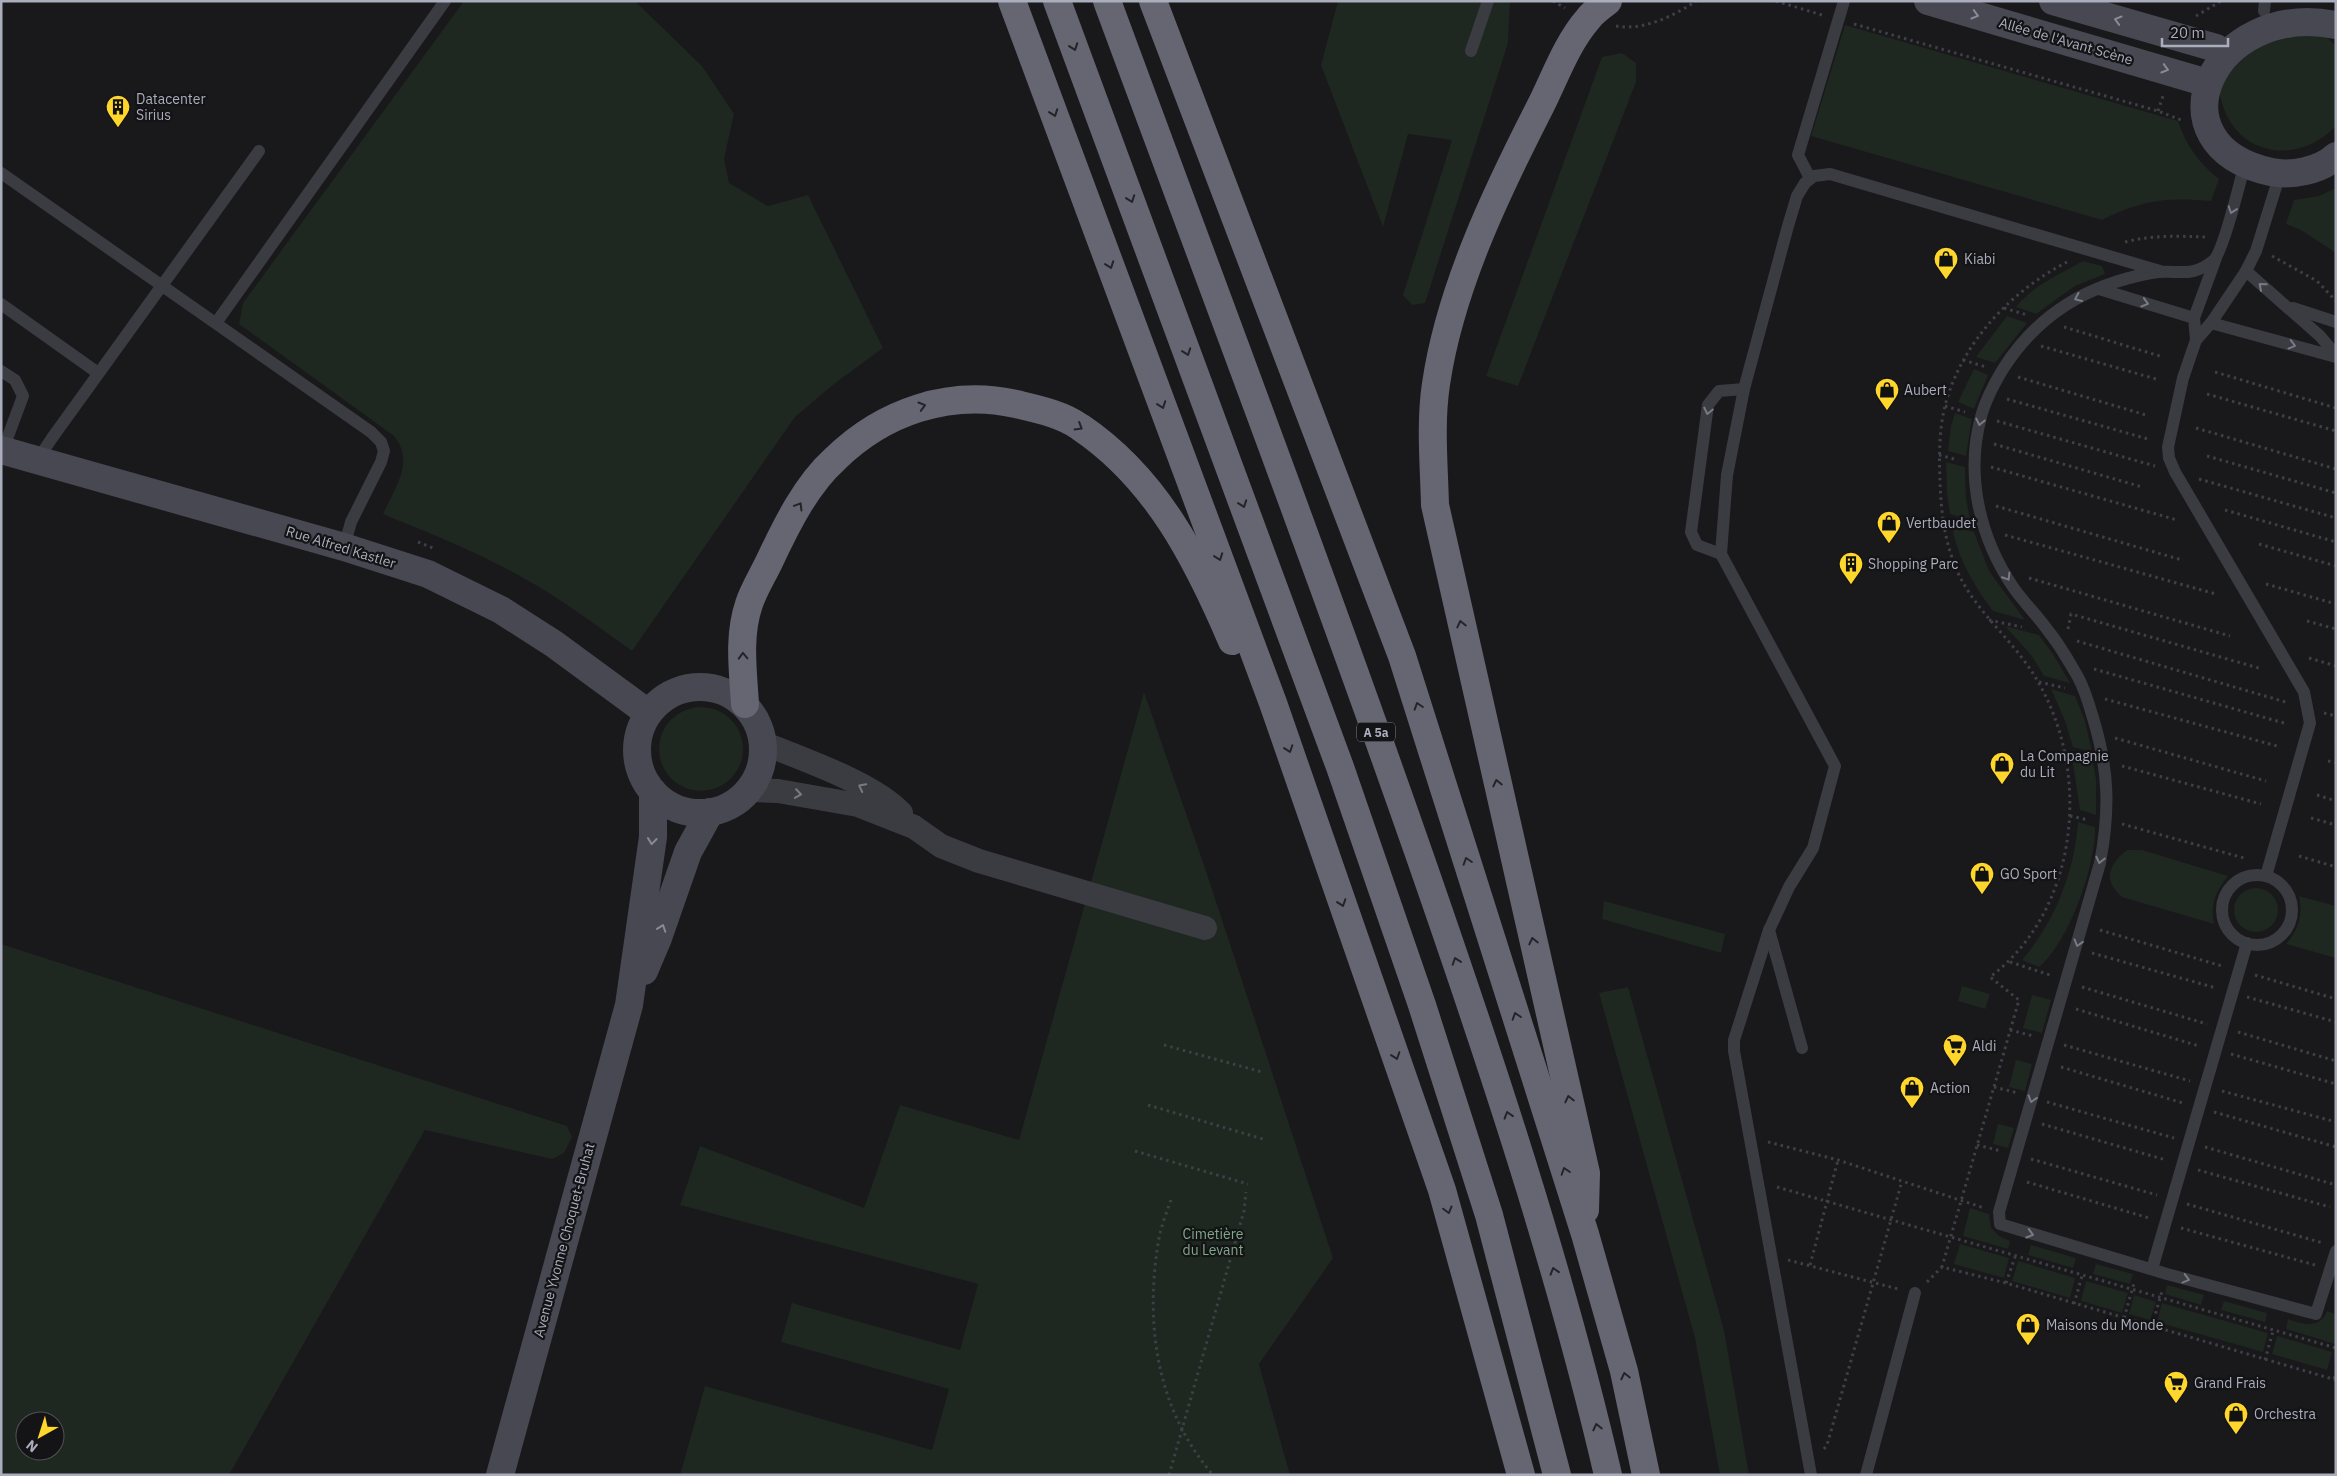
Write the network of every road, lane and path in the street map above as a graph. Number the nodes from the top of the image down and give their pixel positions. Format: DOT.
graph roads {
  1 [pos="445,1"];
  2 [pos="1012,1"];
  3 [pos="1057,1"];
  4 [pos="1107,1"];
  5 [pos="1153,1"];
  6 [pos="1488,1"];
  7 [pos="1608,1"];
  8 [pos="1776,1"];
  9 [pos="1844,1"];
  10 [pos="1928,1"];
  11 [pos="2053,1"];
  12 [pos="2265,6"];
  13 [pos="1839,20"];
  14 [pos="2336,25"];
  15 [pos="2216,48"];
  16 [pos="1471,51"];
  17 [pos="2204,82"];
  18 [pos="2183,126"];
  19 [pos="259,151"];
  20 [pos="2336,156"];
  21 [pos="2245,163"];
  22 [pos="1,173"];
  23 [pos="2280,174"];
  24 [pos="1810,178"];
  25 [pos="2222,240"];
  26 [pos="2093,251"];
  27 [pos="2256,251"];
  28 [pos="2216,258"];
  29 [pos="2160,271"];
  30 [pos="2246,271"];
  31 [pos="163,285"];
  32 [pos="2099,289"];
  33 [pos="2336,301"];
  34 [pos="1,304"];
  35 [pos="2287,306"];
  36 [pos="2194,318"];
  37 [pos="2043,320"];
  38 [pos="2336,322"];
  39 [pos="216,323"];
  40 [pos="2211,323"];
  41 [pos="2196,340"];
  42 [pos="2038,345"];
  43 [pos="2336,356"];
  44 [pos="2163,357"];
  45 [pos="1,371"];
  46 [pos="2002,372"];
  47 [pos="2215,372"];
  48 [pos="98,373"];
  49 [pos="2156,379"];
  50 [pos="1744,389"];
  51 [pos="2207,394"];
  52 [pos="2002,397"];
  53 [pos="1945,406"];
  54 [pos="2336,408"];
  55 [pos="1997,413"];
  56 [pos="2146,414"];
  57 [pos="1981,417"];
  58 [pos="1994,421"];
  59 [pos="1993,428"];
  60 [pos="2196,428"];
  61 [pos="2336,431"];
  62 [pos="2148,439"];
  63 [pos="1990,442"];
  64 [pos="8,452"];
  65 [pos="2207,456"];
  66 [pos="42,462"];
  67 [pos="2336,469"];
  68 [pos="2175,472"];
  69 [pos="1987,473"];
  70 [pos="2142,487"];
  71 [pos="2336,493"];
  72 [pos="1990,505"];
  73 [pos="2225,510"];
  74 [pos="1941,518"];
  75 [pos="2336,518"];
  76 [pos="2177,520"];
  77 [pos="1983,528"];
  78 [pos="2002,541"];
  79 [pos="2336,542"];
  80 [pos="2259,544"];
  81 [pos="344,547"];
  82 [pos="1721,554"];
  83 [pos="2182,560"];
  84 [pos="2336,566"];
  85 [pos="2019,575"];
  86 [pos="2266,584"];
  87 [pos="2216,594"];
  88 [pos="2336,604"];
  89 [pos="1989,620"];
  90 [pos="2308,620"];
  91 [pos="2336,629"];
  92 [pos="2051,634"];
  93 [pos="2230,636"];
  94 [pos="2070,639"];
  95 [pos="2074,645"];
  96 [pos="2309,658"];
  97 [pos="2086,666"];
  98 [pos="2336,666"];
  99 [pos="2262,670"];
  100 [pos="2102,702"];
  101 [pos="1273,703"];
  102 [pos="745,704"];
  103 [pos="2309,708"];
  104 [pos="648,714"];
  105 [pos="2336,716"];
  106 [pos="2284,723"];
  107 [pos="2112,737"];
  108 [pos="763,743"];
  109 [pos="2276,746"];
  110 [pos="2105,761"];
  111 [pos="2328,761"];
  112 [pos="2336,763"];
  113 [pos="2266,781"];
  114 [pos="750,790"];
  115 [pos="653,792"];
  116 [pos="2317,796"];
  117 [pos="2336,801"];
  118 [pos="2261,804"];
  119 [pos="710,812"];
  120 [pos="2311,818"];
  121 [pos="2107,824"];
  122 [pos="2336,825"];
  123 [pos="914,828"];
  124 [pos="2300,856"];
  125 [pos="2244,858"];
  126 [pos="2336,867"];
  127 [pos="2266,876"];
  128 [pos="1204,928"];
  129 [pos="1769,930"];
  130 [pos="2100,930"];
  131 [pos="2247,943"];
  132 [pos="2090,952"];
  133 [pos="2010,962"];
  134 [pos="2224,972"];
  135 [pos="1990,977"];
  136 [pos="2066,980"];
  137 [pos="2252,980"];
  138 [pos="2221,983"];
  139 [pos="2219,988"];
  140 [pos="2249,991"];
  141 [pos="2247,996"];
  142 [pos="2216,998"];
  143 [pos="2336,998"];
  144 [pos="629,1005"];
  145 [pos="2244,1006"];
  146 [pos="2076,1009"];
  147 [pos="2211,1015"];
  148 [pos="2336,1022"];
  149 [pos="2240,1023"];
  150 [pos="2208,1024"];
  151 [pos="2010,1030"];
  152 [pos="2207,1030"];
  153 [pos="2237,1032"];
  154 [pos="2235,1038"];
  155 [pos="2049,1040"];
  156 [pos="2204,1041"];
  157 [pos="1164,1045"];
  158 [pos="2202,1047"];
  159 [pos="1802,1048"];
  160 [pos="2232,1049"];
  161 [pos="2231,1054"];
  162 [pos="2200,1056"];
  163 [pos="2336,1061"];
  164 [pos="2228,1063"];
  165 [pos="2061,1067"];
  166 [pos="1262,1072"];
  167 [pos="2194,1073"];
  168 [pos="2336,1084"];
  169 [pos="1994,1087"];
  170 [pos="2190,1088"];
  171 [pos="2220,1090"];
  172 [pos="2219,1096"];
  173 [pos="2032,1097"];
  174 [pos="2187,1099"];
  175 [pos="2186,1104"];
  176 [pos="1148,1105"];
  177 [pos="2216,1106"];
  178 [pos="2214,1112"];
  179 [pos="2183,1113"];
  180 [pos="2212,1120"];
  181 [pos="2042,1124"];
  182 [pos="2178,1130"];
  183 [pos="1750,1138"];
  184 [pos="2206,1138"];
  185 [pos="1263,1139"];
  186 [pos="2175,1139"];
  187 [pos="2174,1144"];
  188 [pos="1977,1145"];
  189 [pos="2204,1147"];
  190 [pos="2336,1147"];
  191 [pos="1135,1151"];
  192 [pos="2202,1153"];
  193 [pos="2016,1155"];
  194 [pos="2171,1156"];
  195 [pos="1838,1160"];
  196 [pos="2199,1164"];
  197 [pos="2197,1170"];
  198 [pos="2195,1178"];
  199 [pos="1758,1181"];
  200 [pos="1902,1181"];
  201 [pos="2027,1182"];
  202 [pos="1248,1184"];
  203 [pos="2336,1185"];
  204 [pos="2162,1187"];
  205 [pos="1246,1192"];
  206 [pos="2190,1196"];
  207 [pos="1171,1200"];
  208 [pos="1826,1201"];
  209 [pos="2157,1202"];
  210 [pos="2330,1207"];
  211 [pos="2186,1210"];
  212 [pos="1999,1212"];
  213 [pos="2154,1213"];
  214 [pos="1891,1220"];
  215 [pos="2182,1222"];
  216 [pos="2181,1228"];
  217 [pos="1585,1234"];
  218 [pos="2178,1237"];
  219 [pos="2336,1251"];
  220 [pos="1772,1257"];
  221 [pos="2015,1257"];
  222 [pos="1810,1265"];
  223 [pos="2139,1265"];
  224 [pos="2316,1266"];
  225 [pos="1942,1267"];
  226 [pos="2152,1269"];
  227 [pos="2167,1274"];
  228 [pos="2082,1276"];
  229 [pos="1873,1283"];
  230 [pos="2006,1283"];
  231 [pos="2132,1290"];
  232 [pos="1915,1293"];
  233 [pos="2160,1298"];
  234 [pos="2074,1304"];
  235 [pos="2124,1318"];
  236 [pos="2152,1326"];
  237 [pos="2273,1331"];
  238 [pos="2336,1348"];
  239 [pos="2265,1360"];
  240 [pos="2336,1372"];
  241 [pos="2334,1379"];
  242 [pos="1182,1430"];
  243 [pos="1810,1469"];
  244 [pos="500,1475"];
  245 [pos="1169,1475"];
  246 [pos="1213,1475"];
  247 [pos="1521,1475"];
  248 [pos="1557,1475"];
  249 [pos="1608,1475"];
  250 [pos="1646,1475"];
  251 [pos="1866,1475"];
  1 -- 39 [label="lane"];
  2 -- 101 [label="highway, one-way"];
  3 -- 248 [label="highway, one-way"];
  249 -- 4 [label="highway, A 5a, one-way"];
  217 -- 5 [label="highway, one-way"];
  6 -- 16 [label="lane"];
  217 -- 7 [label="highway, one-way"];
  8 -- 13 [label="path"];
  9 -- 13 [label="lane"];
  10 -- 17 [label="street, Allée de l'Avant Scène, one-way"];
  15 -- 11 [label="street, one-way"];
  12 -- 14 [label="street"];
  12 -- 15 [label="street"];
  13 -- 18 [label="path"];
  13 -- 24 [label="lane"];
  15 -- 17 [label="street"];
  17 -- 21 [label="street"];
  19 -- 31 [label="lane"];
  20 -- 23 [label="street"];
  21 -- 23 [label="street"];
  21 -- 25 [label="lane, one-way"];
  22 -- 31 [label="lane"];
  23 -- 27 [label="lane"];
  24 -- 26 [label="lane"];
  24 -- 50 [label="lane"];
  25 -- 26 [label="path"];
  25 -- 28 [label="lane"];
  26 -- 29 [label="lane"];
  26 -- 53 [label="path"];
  27 -- 30 [label="lane"];
  27 -- 33 [label="path"];
  28 -- 29 [label="lane"];
  28 -- 36 [label="lane"];
  29 -- 32 [label="lane"];
  35 -- 30 [label="lane, one-way"];
  30 -- 40 [label="lane"];
  31 -- 39 [label="lane"];
  31 -- 48 [label="lane"];
  32 -- 36 [label="lane, one-way"];
  32 -- 37 [label="lane, one-way"];
  34 -- 48 [label="lane"];
  35 -- 38 [label="lane"];
  35 -- 43 [label="lane"];
  36 -- 41 [label="lane"];
  37 -- 44 [label="path"];
  37 -- 46 [label="lane"];
  39 -- 81 [label="lane"];
  40 -- 41 [label="lane"];
  40 -- 43 [label="lane, one-way"];
  41 -- 68 [label="lane"];
  42 -- 49 [label="path"];
  45 -- 64 [label="lane"];
  46 -- 56 [label="path"];
  46 -- 57 [label="lane"];
  47 -- 54 [label="path"];
  48 -- 66 [label="lane"];
  50 -- 82 [label="lane"];
  50 -- 82 [label="lane, one-way"];
  51 -- 61 [label="path"];
  52 -- 62 [label="path"];
  53 -- 57 [label="path"];
  53 -- 74 [label="path"];
  55 -- 58 [label="path"];
  57 -- 77 [label="lane, one-way"];
  58 -- 59 [label="path"];
  58 -- 68 [label="path"];
  60 -- 67 [label="path"];
  63 -- 70 [label="path"];
  64 -- 66 [label="street, Rue Alfred Kastler"];
  65 -- 71 [label="path"];
  66 -- 81 [label="street, Rue Alfred Kastler"];
  68 -- 75 [label="path"];
  68 -- 103 [label="lane"];
  69 -- 76 [label="path"];
  72 -- 83 [label="path"];
  73 -- 79 [label="path"];
  74 -- 77 [label="path"];
  74 -- 89 [label="path"];
  77 -- 92 [label="lane, one-way"];
  78 -- 87 [label="path"];
  80 -- 84 [label="path"];
  81 -- 104 [label="street, Rue Alfred Kastler"];
  82 -- 129 [label="lane"];
  85 -- 93 [label="path"];
  86 -- 88 [label="path"];
  89 -- 92 [label="path"];
  89 -- 133 [label="path"];
  90 -- 91 [label="path"];
  92 -- 94 [label="path"];
  92 -- 110 [label="lane"];
  94 -- 95 [label="path"];
  94 -- 99 [label="path"];
  94 -- 103 [label="path"];
  96 -- 98 [label="path"];
  97 -- 106 [label="path"];
  100 -- 109 [label="path"];
  102 -- 101 [label="highway, one-way"];
  101 -- 247 [label="highway, one-way"];
  102 -- 104 [label="street"];
  102 -- 108 [label="street"];
  103 -- 105 [label="path"];
  103 -- 127 [label="lane"];
  104 -- 115 [label="street"];
  107 -- 113 [label="path"];
  108 -- 114 [label="street"];
  123 -- 108 [label="street, one-way"];
  110 -- 118 [label="path"];
  110 -- 121 [label="lane"];
  111 -- 112 [label="path"];
  114 -- 119 [label="street"];
  114 -- 123 [label="street, one-way"];
  115 -- 119 [label="street"];
  115 -- 144 [label="street, Avenue Yvonne Choquet-Bruhat, one-way"];
  116 -- 117 [label="path"];
  144 -- 119 [label="street, Avenue Yvonne Choquet-Bruhat, one-way"];
  120 -- 122 [label="path"];
  121 -- 125 [label="path"];
  121 -- 136 [label="lane, one-way"];
  123 -- 128 [label="street"];
  124 -- 126 [label="path"];
  127 -- 131 [label="lane"];
  127 -- 131 [label="lane"];
  129 -- 159 [label="lane"];
  129 -- 183 [label="lane"];
  130 -- 134 [label="path"];
  131 -- 226 [label="lane"];
  132 -- 139 [label="path"];
  133 -- 135 [label="path"];
  133 -- 136 [label="path"];
  136 -- 150 [label="path"];
  136 -- 155 [label="lane"];
  137 -- 143 [label="path"];
  138 -- 139 [label="path"];
  139 -- 142 [label="path"];
  140 -- 141 [label="path"];
  141 -- 145 [label="path"];
  141 -- 148 [label="path"];
  144 -- 244 [label="street, Avenue Yvonne Choquet-Bruhat"];
  146 -- 158 [label="path"];
  147 -- 150 [label="path"];
  149 -- 153 [label="path"];
  150 -- 152 [label="path"];
  151 -- 155 [label="path"];
  153 -- 154 [label="path"];
  153 -- 163 [label="path"];
  155 -- 173 [label="lane"];
  156 -- 158 [label="path"];
  157 -- 166 [label="path"];
  158 -- 162 [label="path"];
  160 -- 161 [label="path"];
  161 -- 164 [label="path"];
  161 -- 168 [label="path"];
  165 -- 175 [label="path"];
  167 -- 170 [label="path"];
  169 -- 173 [label="path"];
  171 -- 172 [label="path"];
  173 -- 186 [label="path"];
  173 -- 193 [label="lane, one-way"];
  174 -- 175 [label="path"];
  175 -- 179 [label="path"];
  176 -- 185 [label="path"];
  177 -- 178 [label="path"];
  178 -- 180 [label="path"];
  178 -- 190 [label="path"];
  181 -- 194 [label="path"];
  182 -- 186 [label="path"];
  183 -- 195 [label="path"];
  183 -- 199 [label="lane"];
  184 -- 189 [label="path"];
  186 -- 187 [label="path"];
  188 -- 193 [label="path"];
  189 -- 192 [label="path"];
  189 -- 203 [label="path"];
  191 -- 202 [label="path"];
  193 -- 212 [label="lane"];
  195 -- 200 [label="path"];
  195 -- 208 [label="path"];
  196 -- 197 [label="path"];
  197 -- 198 [label="path"];
  197 -- 210 [label="path"];
  199 -- 208 [label="path"];
  199 -- 220 [label="lane"];
  200 -- 212 [label="path"];
  200 -- 214 [label="path"];
  201 -- 213 [label="path"];
  204 -- 209 [label="path"];
  205 -- 242 [label="path"];
  206 -- 211 [label="path"];
  207 -- 242 [label="path"];
  208 -- 214 [label="path"];
  208 -- 222 [label="path"];
  212 -- 223 [label="lane, one-way"];
  214 -- 221 [label="path"];
  214 -- 229 [label="path"];
  215 -- 216 [label="path"];
  216 -- 218 [label="path"];
  216 -- 224 [label="path"];
  250 -- 217 [label="highway, one-way"];
  227 -- 219 [label="lane, one-way"];
  220 -- 222 [label="path"];
  220 -- 243 [label="lane"];
  221 -- 228 [label="path"];
  221 -- 230 [label="path"];
  222 -- 229 [label="path"];
  223 -- 226 [label="lane"];
  223 -- 231 [label="path"];
  225 -- 232 [label="path"];
  226 -- 227 [label="lane"];
  227 -- 233 [label="path"];
  228 -- 231 [label="path"];
  228 -- 234 [label="path"];
  229 -- 232 [label="path"];
  229 -- 243 [label="path"];
  231 -- 233 [label="path"];
  231 -- 235 [label="path"];
  232 -- 251 [label="lane"];
  233 -- 236 [label="path"];
  233 -- 237 [label="path"];
  237 -- 238 [label="path"];
  237 -- 239 [label="path"];
  240 -- 241 [label="path"];
  242 -- 245 [label="path"];
  242 -- 246 [label="path"];
}
